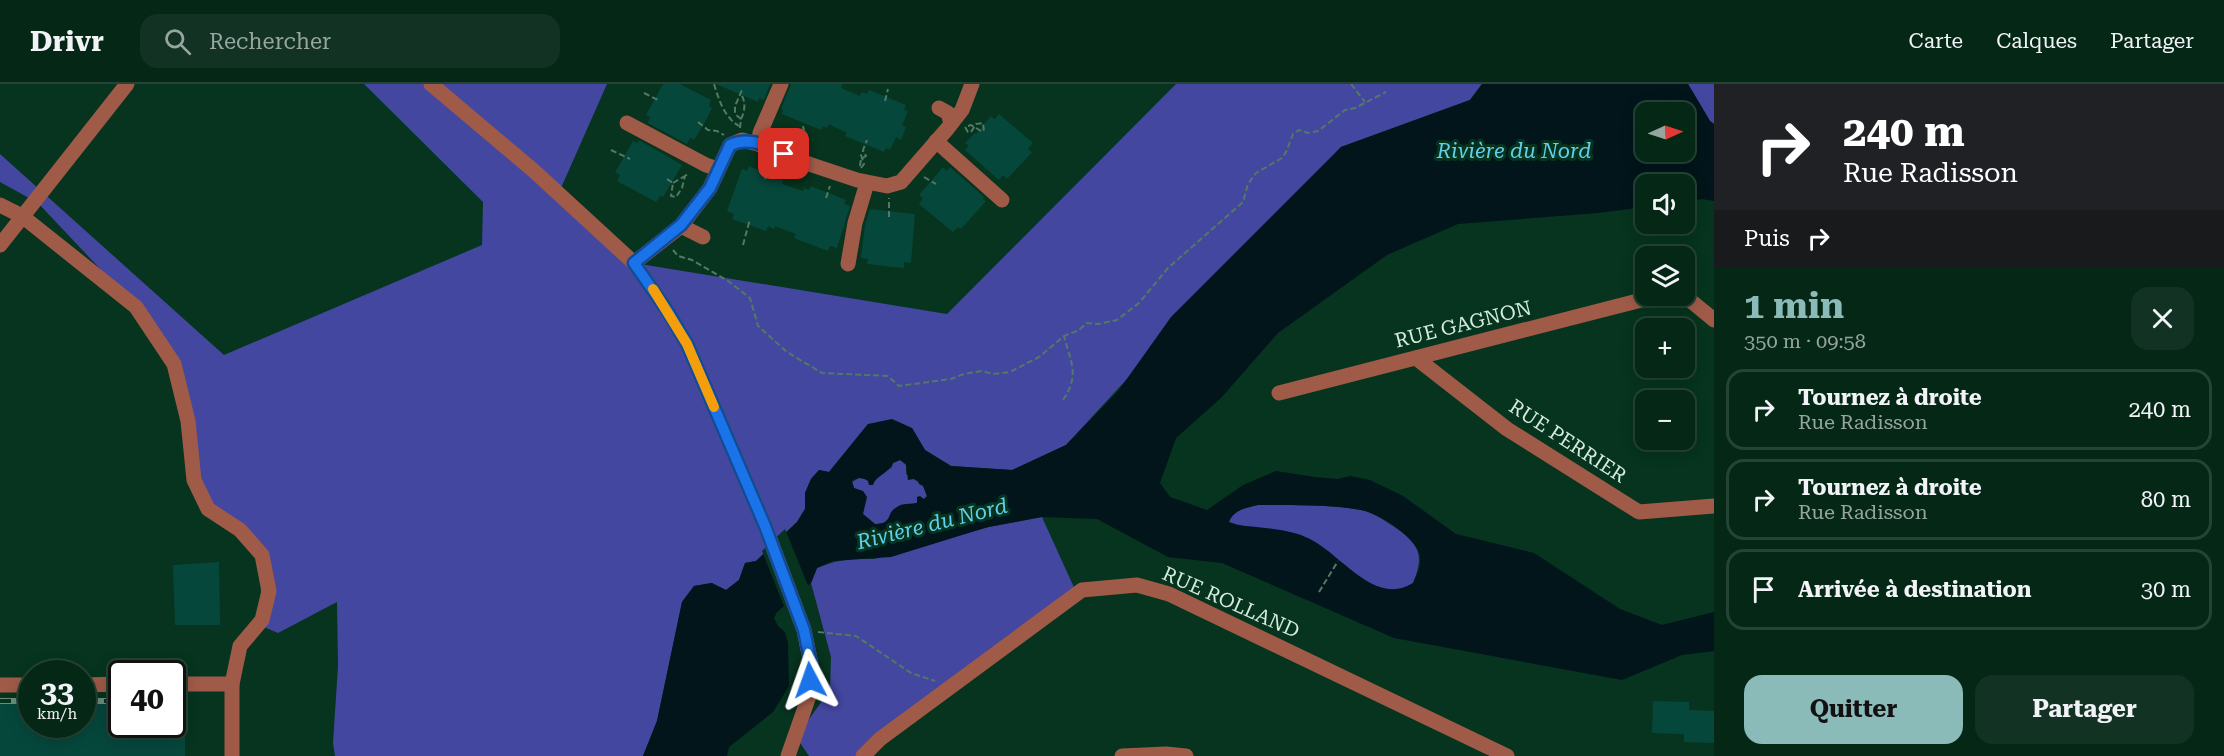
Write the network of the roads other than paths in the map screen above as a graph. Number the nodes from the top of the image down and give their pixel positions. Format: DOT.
graph roads {
  1 [pos="127,84"];
  2 [pos="431,84"];
  3 [pos="781,84"];
  4 [pos="972,84"];
  5 [pos="939,108"];
  6 [pos="627,123"];
  7 [pos="951,123"];
  8 [pos="936,141"];
  9 [pos="758,144"];
  10 [pos="712,167"];
  11 [pos="863,174"];
  12 [pos="1002,200"];
  13 [pos="0,205"];
  14 [pos="22,216"];
  15 [pos="681,225"];
  16 [pos="703,237"];
  17 [pos="0,245"];
  18 [pos="634,263"];
  19 [pos="848,264"];
  20 [pos="1635,302"];
  21 [pos="1695,304"];
  22 [pos="1714,320"];
  23 [pos="1416,358"];
  24 [pos="1280,393"];
  25 [pos="1714,506"];
  26 [pos="186,684"];
  27 [pos="232,684"];
  28 [pos="0,685"];
  29 [pos="18,685"];
  30 [pos="232,756"];
  31 [pos="788,756"];
  32 [pos="863,756"];
  33 [pos="1122,756"];
  34 [pos="1186,756"];
  35 [pos="1507,756"];
  1 -- 14 [label="street"];
  2 -- 18 [label="street"];
  3 -- 9 [label="street"];
  4 -- 7 [label="street"];
  5 -- 7 [label="street"];
  6 -- 10 [label="street"];
  7 -- 8 [label="street"];
  8 -- 11 [label="street"];
  8 -- 12 [label="street"];
  9 -- 10 [label="street"];
  9 -- 11 [label="street"];
  10 -- 15 [label="street"];
  11 -- 19 [label="street"];
  13 -- 14 [label="street"];
  14 -- 17 [label="street"];
  14 -- 27 [label="street"];
  15 -- 16 [label="street"];
  15 -- 18 [label="street"];
  18 -- 31 [label="street"];
  20 -- 23 [label="street, RUE GAGNON"];
  21 -- 22 [label="street"];
  23 -- 24 [label="street, RUE GAGNON"];
  23 -- 25 [label="street, RUE PERRIER"];
  26 -- 27 [label="street"];
  27 -- 30 [label="street"];
  28 -- 29 [label="street"];
  32 -- 35 [label="street, RUE ROLLAND"];
  33 -- 34 [label="street"];
}
